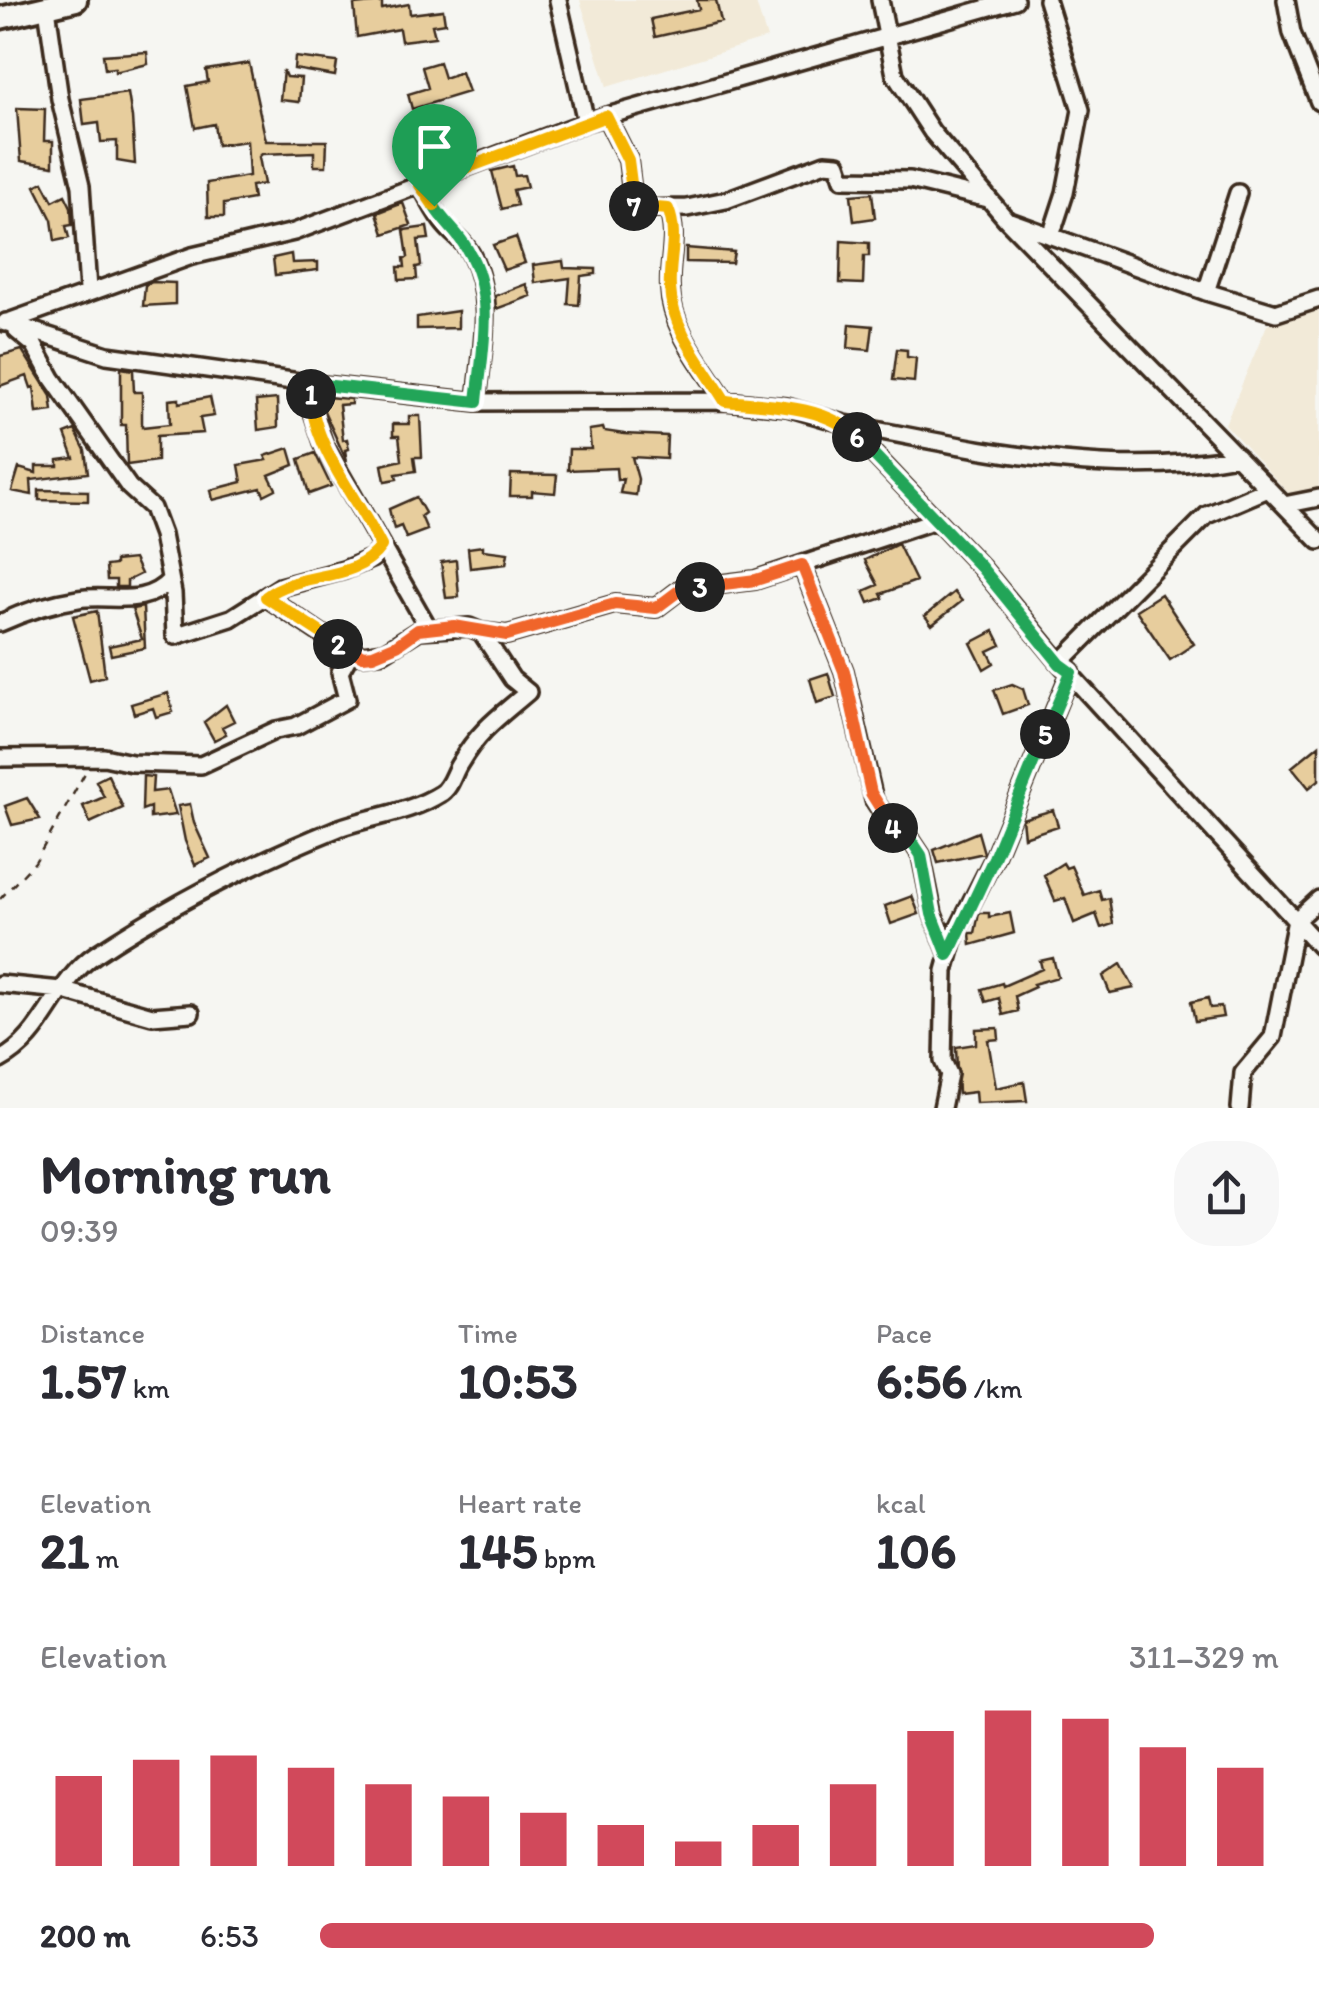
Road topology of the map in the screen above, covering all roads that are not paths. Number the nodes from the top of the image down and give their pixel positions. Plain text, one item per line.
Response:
1 (76, 0) edge
2 (558, 0) edge
3 (880, 0) edge
4 (1014, 0) edge
5 (1048, 0) edge
6 (1286, 0) edge
7 (46, 8) junction
8 (0, 18) edge
9 (887, 39) junction
10 (1319, 102) edge
11 (606, 116) junction
12 (586, 122) junction
13 (420, 185) junction
14 (1238, 193) dead end
15 (988, 199) junction
16 (668, 209) junction
17 (1006, 219) junction
18 (1051, 236) junction
19 (88, 290) junction
20 (1206, 292) junction
21 (1319, 299) edge
22 (3, 323) edge
23 (314, 384) junction
24 (725, 401) junction
25 (477, 402) junction
26 (845, 424) junction
27 (1237, 456) junction
28 (1268, 489) junction
29 (1319, 498) edge
30 (1284, 505) junction
31 (933, 521) junction
32 (1319, 541) edge
33 (381, 546) junction
34 (802, 565) junction
35 (170, 580) junction
36 (266, 597) junction
37 (0, 623) edge
38 (429, 629) junction
39 (481, 632) junction
40 (352, 651) junction
41 (1066, 668) junction
42 (0, 758) edge
43 (1319, 899) edge
44 (1296, 920) junction
45 (1319, 946) edge
46 (948, 955) junction
47 (0, 984) edge
48 (61, 990) junction
49 (191, 1013) dead end
50 (0, 1060) edge
51 (942, 1108) edge
52 (1240, 1108) edge

1 - 7 main road
2 - 12 street
3 - 9 street
4 - 9 street
5 - 18 street
6 - 10 street
7 - 8 main road
7 - 19 street
9 - 11 street
9 - 15 street
11 - 12 street
11 - 16 street
12 - 13 street
13 - 19 street
13 - 25 street
14 - 20 street
15 - 16 street
15 - 17 street
16 - 24 street
17 - 18 street
17 - 27 street
18 - 20 street
19 - 22 street
20 - 21 street
22 - 23 street
22 - 35 street
23 - 25 street
23 - 33 street
24 - 25 street
24 - 26 street
26 - 27 street
26 - 31 street
27 - 28 street
28 - 30 street
28 - 41 street
29 - 30 street
30 - 32 street
31 - 34 street
31 - 41 street
33 - 36 street
33 - 38 street
34 - 39 street
34 - 46 street
35 - 36 street
35 - 37 street
36 - 40 street
38 - 39 street
38 - 40 street
39 - 48 street
40 - 42 street
41 - 44 street
41 - 46 street
43 - 44 street
44 - 45 street
44 - 52 street
46 - 51 street
47 - 48 street
48 - 49 street
48 - 50 street

